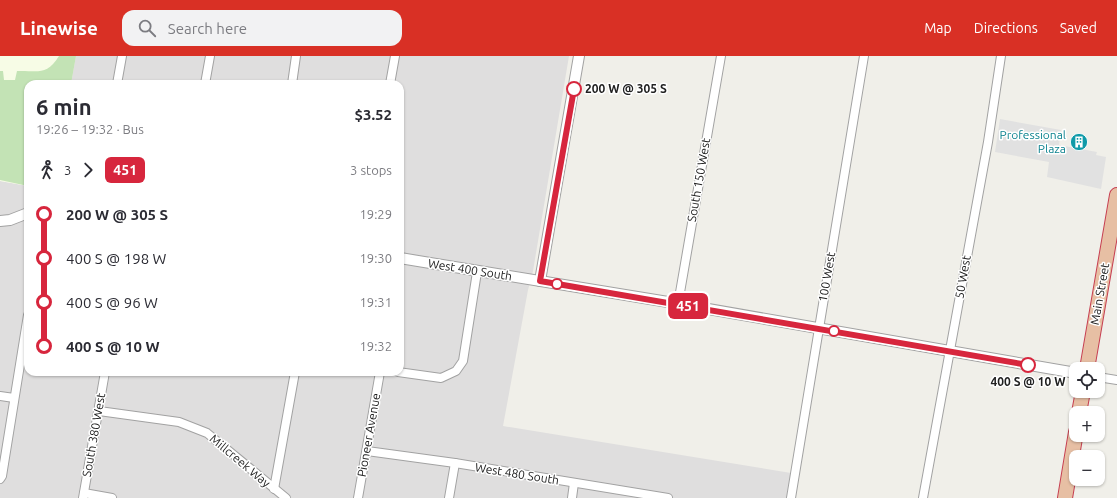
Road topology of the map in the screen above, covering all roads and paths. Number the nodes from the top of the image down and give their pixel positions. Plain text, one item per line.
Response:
1 (122, 56) edge
2 (210, 56) edge
3 (296, 56) edge
4 (395, 56) edge
5 (579, 56) edge
6 (721, 56) edge
7 (864, 56) edge
8 (1001, 56) edge
9 (118, 80) edge
10 (206, 80) edge
11 (293, 80) edge
12 (391, 80) edge
13 (1117, 195) edge
14 (24, 215) edge
15 (0, 221) edge
16 (404, 259) edge
17 (477, 272) junction
18 (540, 281) junction
19 (678, 304) junction
20 (818, 328) junction
21 (24, 339) edge
22 (949, 352) junction
23 (1088, 362) edge
24 (1069, 372) edge
25 (404, 373) edge
26 (104, 376) edge
27 (294, 376) edge
28 (379, 376) edge
29 (1105, 378) edge
30 (1117, 380) edge
31 (0, 396) edge
32 (14, 398) junction
33 (99, 411) junction
34 (1074, 442) edge
35 (367, 451) junction
36 (455, 463) junction
37 (0, 478) edge
38 (574, 483) junction
39 (274, 489) junction
40 (83, 496) edge
41 (112, 498) edge
42 (286, 498) edge
43 (358, 498) edge
44 (449, 498) edge
45 (572, 498) edge
46 (668, 498) edge
47 (791, 498) edge
48 (923, 498) edge
49 (1065, 498) edge

1 - 9 street
2 - 10 street
3 - 11 street
4 - 12 street
5 - 18 street
6 - 19 street, South 150 West
7 - 20 street, 100 West
8 - 22 street, 50 West
13 - 23 highway, Main Street
14 - 15 street
16 - 17 street, West 400 South
17 - 18 street, West 400 South
17 - 25 street
18 - 19 street, West 400 South
19 - 20 street, West 400 South
20 - 22 street, West 400 South
20 - 47 street, 100 West
21 - 32 street
22 - 24 street, West 400 South
22 - 48 street, 50 West
26 - 33 street, South 380 West
27 - 39 street
28 - 35 street, Pioneer Avenue
29 - 30 street
31 - 32 street
32 - 37 street
33 - 39 street, Millcreek Way
33 - 40 street, South 380 West
34 - 49 highway
35 - 36 street, West 480 South
35 - 43 street, Pioneer Avenue
36 - 38 street, West 480 South
36 - 44 street
38 - 45 street
38 - 46 street, West 480 South
39 - 42 street, Millcreek Way
40 - 41 street

